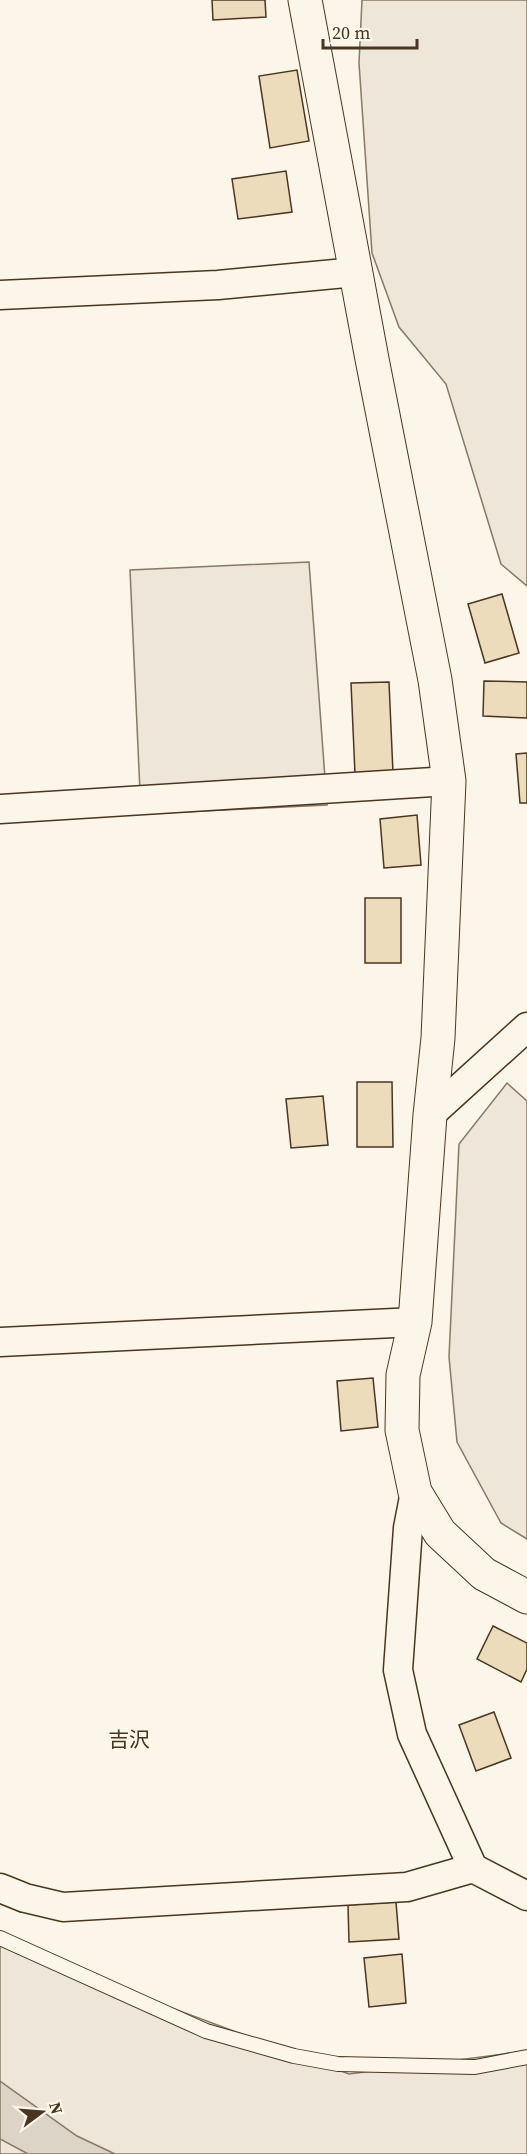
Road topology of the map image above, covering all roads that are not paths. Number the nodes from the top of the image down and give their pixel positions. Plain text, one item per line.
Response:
1 (305, 0) edge
2 (356, 272) junction
3 (0, 295) edge
4 (449, 781) junction
5 (0, 809) edge
6 (527, 1027) edge
7 (430, 1115) junction
8 (415, 1322) junction
9 (0, 1342) edge
10 (415, 1492) junction
11 (527, 1597) edge
12 (473, 1868) junction
13 (0, 1888) edge
14 (527, 1896) edge
15 (0, 1938) edge
16 (527, 2057) edge

1 - 2 street
2 - 3 street
2 - 4 street
4 - 5 street
4 - 7 street
6 - 7 street
7 - 8 street
8 - 9 street
8 - 10 street
10 - 11 street
10 - 12 street
12 - 13 street
12 - 14 street
15 - 16 lane

